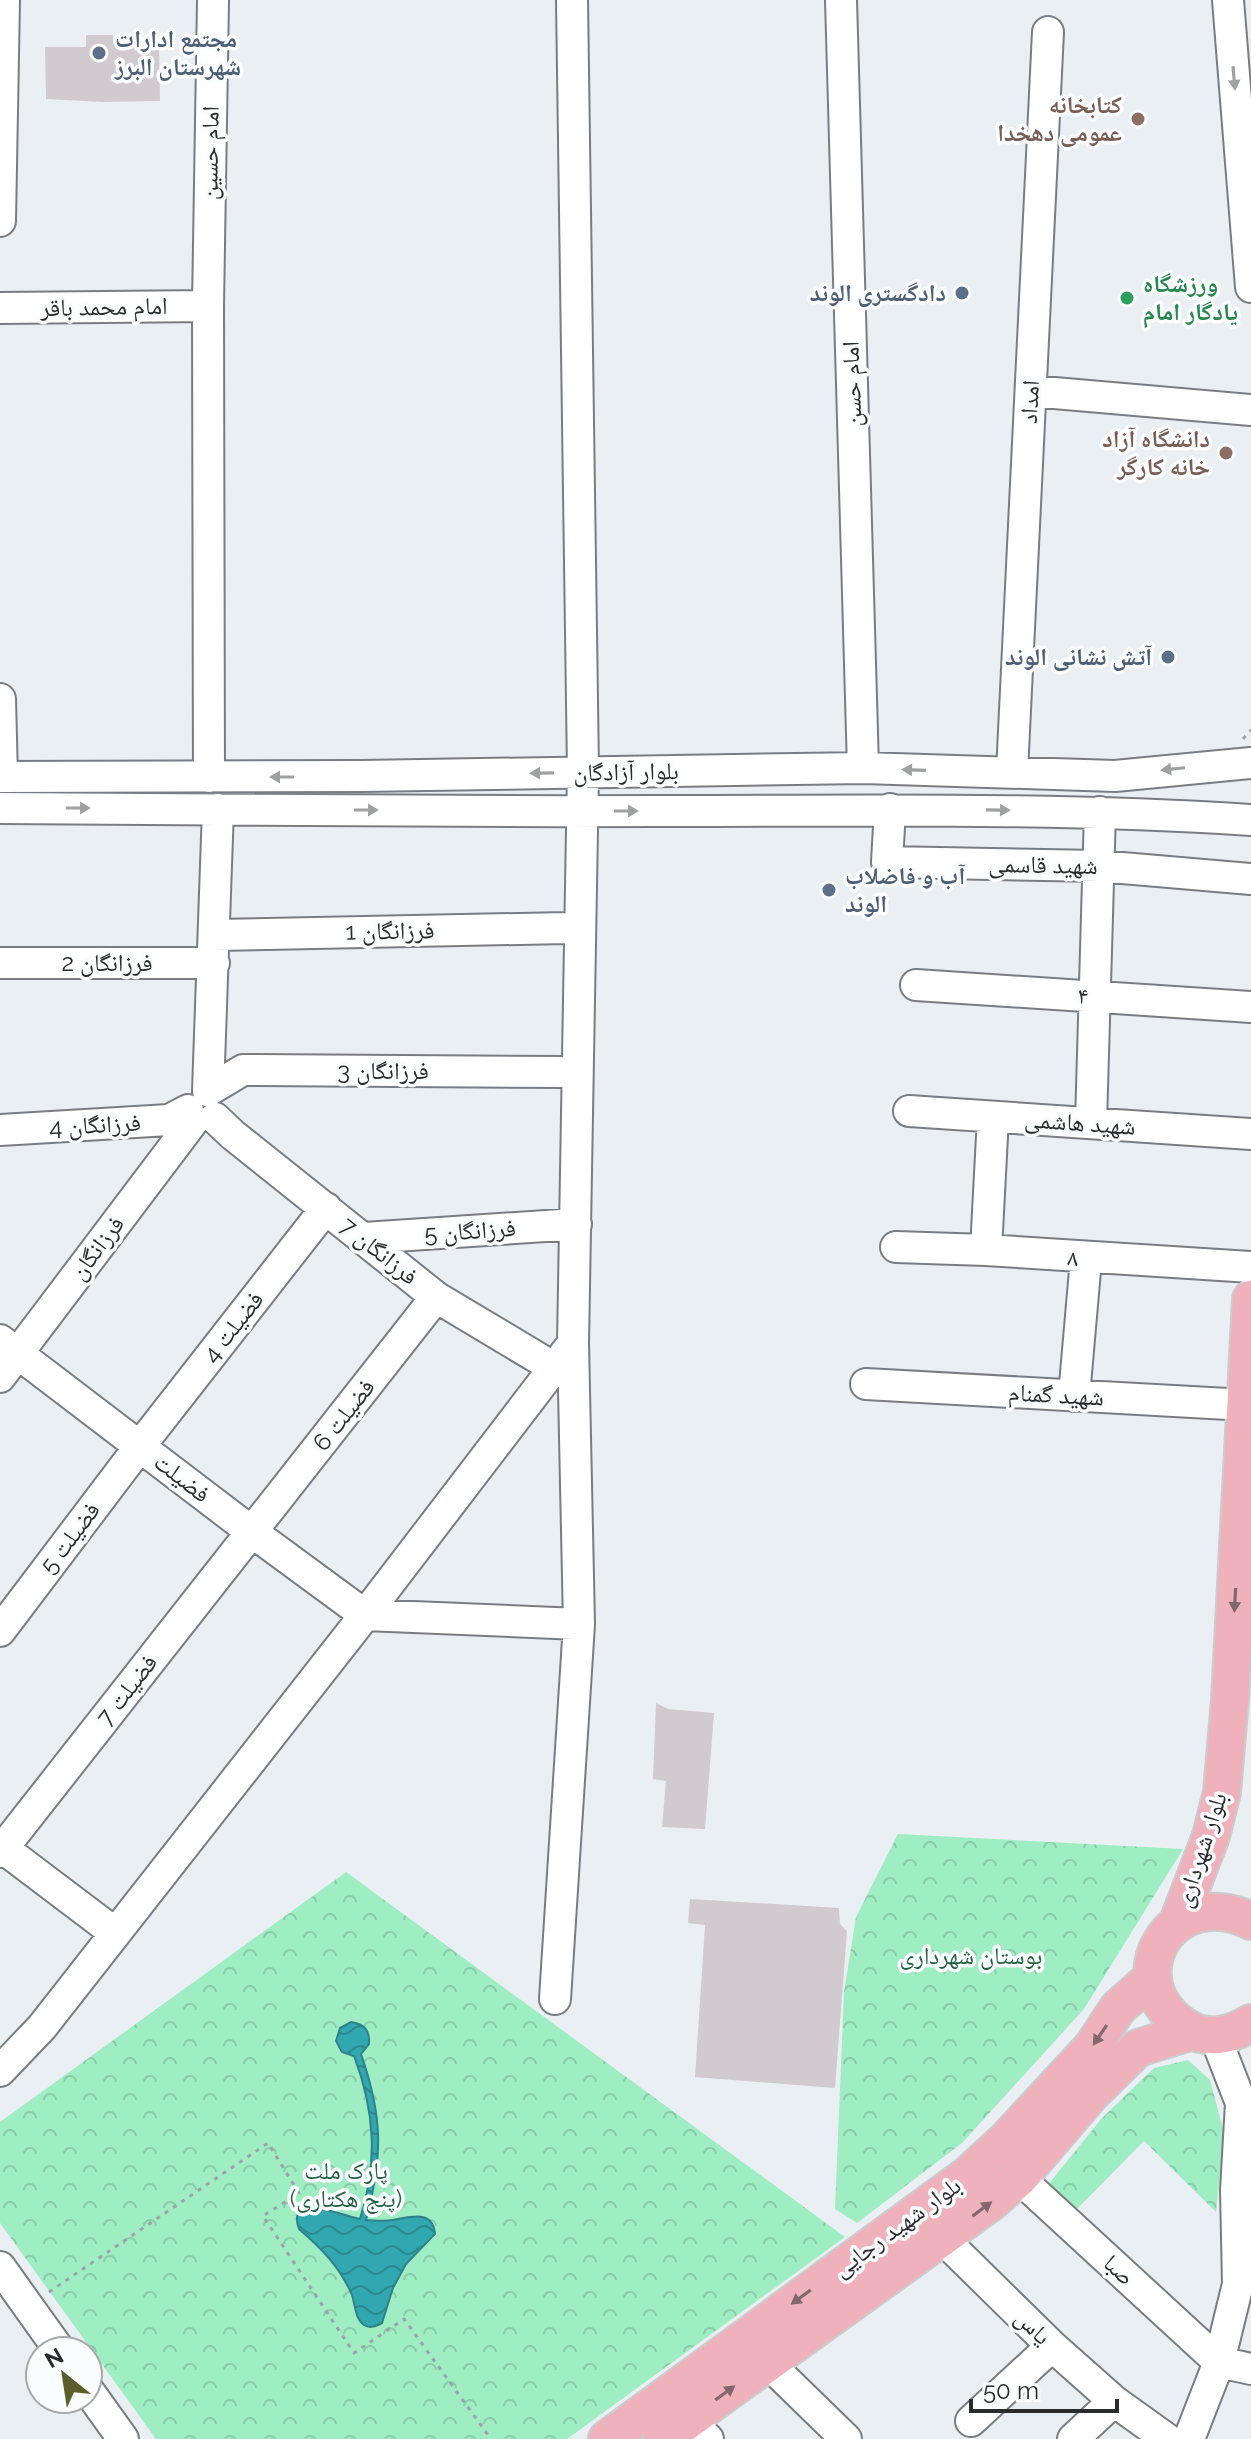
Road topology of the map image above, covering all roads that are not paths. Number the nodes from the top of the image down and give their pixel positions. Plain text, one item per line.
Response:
1 (213, 0) edge
2 (572, 0) edge
3 (841, 0) edge
4 (1228, 0) edge
5 (3, 19) edge
6 (1048, 32) dead end
7 (1, 158) edge
8 (0, 221) edge
9 (1251, 287) edge
10 (208, 306) junction
11 (0, 308) edge
12 (1031, 391) junction
13 (1251, 410) edge
14 (0, 699) edge
15 (1251, 763) edge
16 (863, 768) junction
17 (583, 772) junction
18 (1012, 772) junction
19 (1, 777) edge
20 (209, 777) junction
21 (0, 808) edge
22 (218, 809) junction
23 (890, 809) junction
24 (583, 811) junction
25 (1100, 812) junction
26 (1251, 820) edge
27 (1099, 866) junction
28 (1251, 879) edge
29 (566, 928) dead end
30 (214, 949) junction
31 (0, 963) edge
32 (916, 985) dead end
33 (1094, 997) junction
34 (1251, 1007) edge
35 (564, 1072) dead end
36 (202, 1110) junction
37 (909, 1111) dead end
38 (993, 1117) junction
39 (1091, 1123) junction
40 (1251, 1134) edge
41 (4, 1135) edge
42 (326, 1208) junction
43 (576, 1224) junction
44 (364, 1238) junction
45 (896, 1247) dead end
46 (986, 1250) junction
47 (1086, 1259) junction
48 (1251, 1267) edge
49 (436, 1297) junction
50 (1251, 1299) edge
51 (573, 1343) junction
52 (6, 1357) edge
53 (553, 1367) junction
54 (866, 1384) dead end
55 (1074, 1396) junction
56 (1246, 1405) junction
57 (140, 1446) junction
58 (252, 1532) junction
59 (365, 1615) junction
60 (579, 1624) junction
61 (0, 1631) edge
62 (1, 1849) edge
63 (1251, 1921) edge
64 (1178, 1922) junction
65 (115, 1933) junction
66 (1152, 1978) junction
67 (555, 1999) dead end
68 (1251, 2023) edge
69 (1204, 2034) junction
70 (0, 2071) edge
71 (1019, 2178) junction
72 (1251, 2220) edge
73 (942, 2238) junction
74 (0, 2267) edge
75 (1238, 2284) junction
76 (49, 2335) edge
77 (1052, 2346) junction
78 (1219, 2362) junction
79 (768, 2363) junction
80 (1251, 2369) edge
81 (1114, 2401) junction
82 (99, 2415) edge
83 (971, 2421) dead end
84 (686, 2433) edge
85 (108, 2434) edge
86 (607, 2439) edge
87 (846, 2439) edge
88 (1073, 2439) edge
89 (1167, 2439) edge
90 (1189, 2439) edge

1 - 10 street, امام حسین
2 - 17 street
3 - 16 street, امام حسن
4 -> 9 street
5 - 7 street
6 - 12 street, امداد
7 - 8 street
10 - 11 street, امام محمد باقر
10 - 20 street, امام حسین
12 - 13 street
12 - 18 street, امداد
14 - 19 street
15 -> 18 street, بلوار آزادگان
16 - 17 street, بلوار آزادگان
18 -> 16 street, بلوار آزادگان
17 -> 20 street, بلوار آزادگان
17 - 24 street
19 - 20 street, بلوار آزادگان
21 -> 22 street, بلوار آزادگان
22 -> 24 street, بلوار آزادگان
22 - 30 street
24 -> 23 street, بلوار آزادگان
23 -> 25 street, بلوار آزادگان
23 - 27 street, شهید قاسمی
24 - 43 street
25 - 26 street, بلوار آزادگان
25 - 27 street
27 - 28 street, شهید قاسمی
27 - 33 street
29 - 30 street, فرزانگان 1
30 - 31 street, فرزانگان 2
30 - 36 street
32 - 33 street, ۴
33 - 34 street, ۴
33 - 39 street
35 - 36 street, فرزانگان 3
36 - 41 street, فرزانگان 4
36 - 42 street, فرزانگان 7
36 - 52 street, فرزانگان
37 - 38 street, شهید هاشمی
38 - 39 street, شهید هاشمی
38 - 46 street
39 - 40 street, شهید هاشمی
42 - 44 street, فرزانگان 7
42 - 57 street, فضیلت 4
43 - 44 street, فرزانگان 5
43 - 51 street
44 - 49 street, فرزانگان 7
45 - 46 street, ۸
46 - 47 street, ۸
47 - 48 street, ۸
47 - 55 street
49 - 53 street, فرزانگان 7
49 - 58 street, فضیلت 6
50 - 56 main road, بلوار شهرداری
51 - 53 street
51 - 60 street
52 - 57 street, فضیلت
53 - 59 street
54 - 55 street, شهید گمنام
55 - 56 street, شهید گمنام
56 -> 64 main road, بلوار شهرداری
57 - 58 street, فضیلت
57 - 61 street, فضیلت 5
58 - 59 street, فضیلت
58 - 62 street, فضیلت 7
59 - 60 street
59 - 65 street
60 - 67 street
62 - 65 street
63 - 64 main road
64 - 66 main road, بلوار شهرداری
65 - 70 street
66 - 69 main road
66 -> 86 main road, بلوار شهید رجایی
68 - 69 main road, بلوار شهید رجایی
69 - 71 main road, بلوار شهید رجایی
69 - 75 street
73 -> 71 main road, بلوار شهید رجایی
71 - 78 street, صبا
72 - 75 street
73 - 77 street, یاس
73 - 79 main road, بلوار شهید رجایی
74 - 76 street
75 - 78 street
77 - 81 street, یاس
77 - 83 street
78 - 80 street
78 - 90 street
84 -> 79 main road, بلوار شهید رجایی
79 - 87 street
81 - 88 street
81 - 89 street, یاس
82 - 85 street

